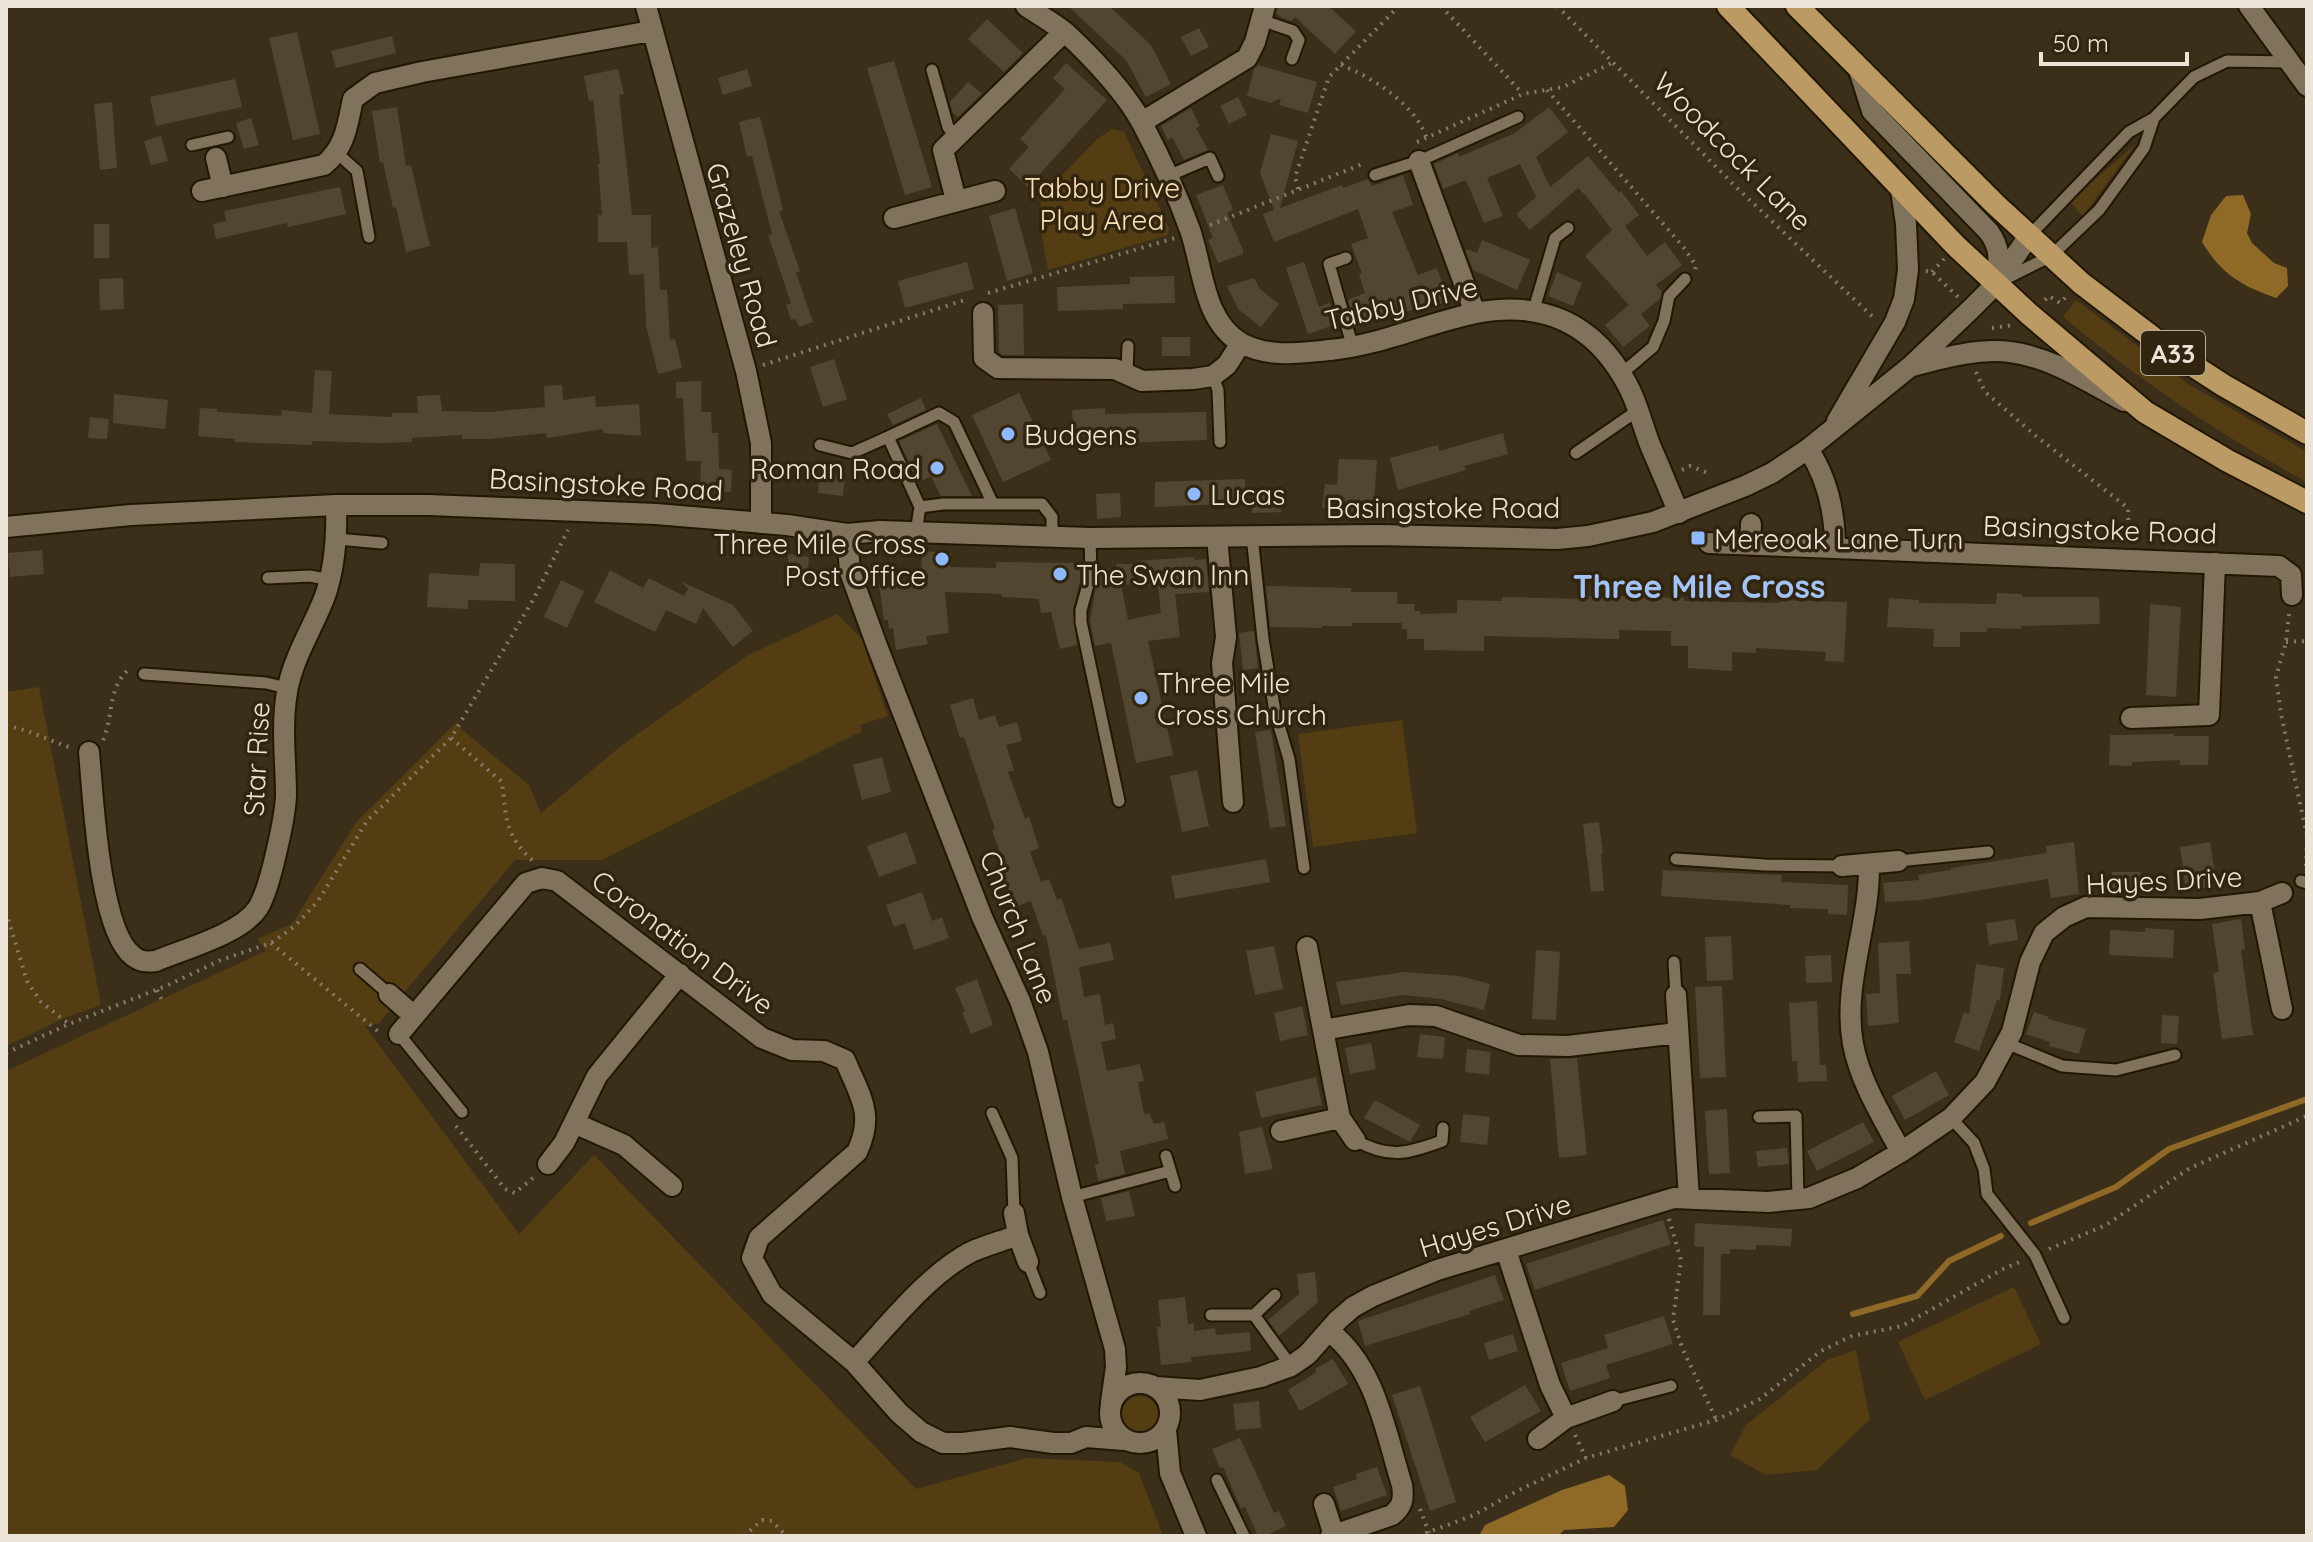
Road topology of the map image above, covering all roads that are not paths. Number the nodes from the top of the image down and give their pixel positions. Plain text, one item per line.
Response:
1 (646, 6) edge
2 (1026, 6) edge
3 (1728, 6) edge
4 (1797, 6) edge
5 (2249, 6) edge
6 (1263, 13) edge
7 (651, 31) junction
8 (1064, 32) junction
9 (1292, 59) dead end
10 (2291, 62) junction
11 (932, 70) dead end
12 (1859, 70) junction
13 (2307, 86) edge
14 (1518, 117) dead end
15 (2154, 118) junction
16 (1142, 122) junction
17 (228, 137) dead end
18 (956, 138) junction
19 (192, 145) dead end
20 (214, 149) junction
21 (338, 154) junction
22 (1419, 161) junction
23 (1375, 175) dead end
24 (1168, 176) junction
25 (1218, 176) dead end
26 (223, 187) junction
27 (1901, 190) junction
28 (202, 191) dead end
29 (995, 191) dead end
30 (956, 200) junction
31 (894, 218) dead end
32 (1568, 228) dead end
33 (2029, 236) junction
34 (369, 237) dead end
35 (2051, 256) junction
36 (1346, 258) dead end
37 (1690, 278) road end
38 (1996, 284) junction
39 (1534, 309) junction
40 (983, 313) dead end
41 (1475, 313) junction
42 (1241, 343) junction
43 (1128, 346) dead end
44 (1353, 348) junction
45 (1911, 366) junction
46 (1127, 373) junction
47 (1621, 374) junction
48 (1213, 376) junction
49 (1637, 411) junction
50 (2145, 412) junction
51 (1833, 428) junction
52 (2307, 433) edge
53 (888, 437) junction
54 (1220, 442) dead end
55 (820, 445) dead end
56 (1808, 449) junction
57 (1576, 453) dead end
58 (2307, 502) edge
59 (993, 504) junction
60 (336, 505) junction
61 (920, 507) junction
62 (1679, 513) junction
63 (761, 523) junction
64 (1751, 524) dead end
65 (6, 527) edge
66 (916, 532) junction
67 (847, 534) junction
68 (1252, 536) junction
69 (1052, 537) junction
70 (1217, 537) junction
71 (1090, 538) junction
72 (337, 539) junction
73 (382, 543) dead end
74 (1709, 543) dead end
75 (1750, 545) junction
76 (1835, 548) junction
77 (2215, 563) junction
78 (268, 578) dead end
79 (330, 580) junction
80 (2292, 595) road end
81 (140, 669) road end
82 (287, 688) junction
83 (2131, 718) dead end
84 (89, 752) road end
85 (1119, 801) dead end
86 (1233, 802) dead end
87 (1988, 852) dead end
88 (1676, 859) dead end
89 (1898, 861) joint
90 (1869, 865) junction
91 (1842, 866) joint
92 (1304, 868) dead end
93 (2282, 893) dead end
94 (2260, 902) junction
95 (1307, 947) dead end
96 (1674, 962) dead end
97 (360, 969) dead end
98 (680, 974) junction
99 (389, 994) joint
100 (1676, 995) joint
101 (2282, 1009) dead end
102 (414, 1016) junction
103 (1323, 1030) junction
104 (1677, 1033) junction
105 (399, 1034) joint
106 (2006, 1043) junction
107 (2175, 1055) dead end
108 (462, 1112) dead end
109 (992, 1113) dead end
110 (1759, 1117) dead end
111 (1340, 1118) junction
112 (1951, 1118) junction
113 (574, 1123) junction
114 (1443, 1128) dead end
115 (1281, 1131) dead end
116 (1355, 1140) joint
117 (1901, 1152) junction
118 (1166, 1156) dead end
119 (548, 1164) dead end
120 (1170, 1171) junction
121 (672, 1186) dead end
122 (1175, 1186) dead end
123 (1072, 1197) junction
124 (1689, 1198) junction
125 (1798, 1199) junction
126 (1014, 1213) joint
127 (1018, 1235) junction
128 (1506, 1250) junction
129 (1028, 1262) joint
130 (1040, 1293) dead end
131 (1275, 1295) dead end
132 (1211, 1315) dead end
133 (1254, 1315) junction
134 (2064, 1318) dead end
135 (1329, 1331) junction
136 (1115, 1349) junction
137 (854, 1362) junction
138 (1291, 1366) junction
139 (1147, 1385) junction
140 (1671, 1386) dead end
141 (1200, 1390) junction
142 (1613, 1401) joint
143 (1110, 1409) junction
144 (1566, 1418) junction
145 (1168, 1423) junction
146 (1086, 1437) junction
147 (1538, 1439) dead end
148 (1131, 1442) junction
149 (1170, 1473) junction
150 (1217, 1480) dead end
151 (1324, 1504) dead end
152 (1332, 1535) edge
153 (1196, 1536) edge
154 (1244, 1536) edge

1 - 7 street, Grazeley Road
2 - 8 street
3 - 27 highway, A33
4 - 12 highway, A33
5 - 10 street
6 - 9 lane
6 - 16 street
7 - 21 street
7 - 63 street, Grazeley Road
8 - 16 street
8 - 18 street
10 - 13 street
10 - 15 lane
11 - 18 lane
12 - 33 highway, A33
12 - 38 street
14 - 22 lane
15 - 33 lane
15 - 35 lane, Basingstoke Road
16 - 24 street
17 - 20 lane
18 - 30 street
19 - 20 lane
20 - 26 street
21 - 26 street
21 - 34 lane
22 - 23 lane
22 - 41 street
24 - 25 lane
24 - 42 street
26 - 28 street
27 - 38 highway, A33
27 - 51 street
29 - 30 street
30 - 31 street
32 - 39 lane
33 - 35 highway, A33
33 - 38 street, Basingstoke Road
35 - 38 lane, Basingstoke Road
35 - 52 highway, A33
36 - 44 lane
37 - 47 lane
38 - 45 street, Basingstoke Road
38 - 50 highway, A33
39 - 41 street, Tabby Drive
39 - 47 street, Tabby Drive
40 - 46 street
41 - 44 street, Tabby Drive
42 - 44 street, Tabby Drive
42 - 48 street
43 - 46 lane
45 - 50 street
45 - 51 street, Basingstoke Road
46 - 48 street
47 - 49 street, Tabby Drive
48 - 54 lane
49 - 57 lane
49 - 62 street, Tabby Drive
50 - 58 highway, A33
51 - 56 street, Basingstoke Road
53 - 55 lane
53 - 59 lane
53 - 61 lane
56 - 62 street, Basingstoke Road
56 - 76 street
59 - 61 lane
59 - 69 lane
60 - 63 street, Basingstoke Road
60 - 65 street, Basingstoke Road
60 - 72 street, Star Rise
61 - 66 lane
62 - 68 street, Basingstoke Road
63 - 67 street, Basingstoke Road
64 - 75 street
66 - 67 street, Basingstoke Road
66 - 69 street, Basingstoke Road
67 - 123 street, Church Lane
68 - 70 street, Basingstoke Road
68 - 92 lane
69 - 71 street, Basingstoke Road
70 - 71 street, Basingstoke Road
70 - 86 street
71 - 85 lane
72 - 73 lane
72 - 79 street, Star Rise
74 - 75 street, Basingstoke Road
75 - 76 street, Basingstoke Road
76 - 77 street, Basingstoke Road
77 - 80 street, Basingstoke Road
77 - 83 street
78 - 79 lane
79 - 82 street, Star Rise
81 - 82 lane
82 - 84 street, Star Rise
87 - 89 lane
88 - 91 lane
89 - 90 street
90 - 91 street
90 - 117 street
93 - 94 street, Hayes Drive
94 - 101 street, Hayes Drive
94 - 106 street, Hayes Drive
95 - 103 street
96 - 100 lane
97 - 99 lane
98 - 102 street, Coronation Drive
98 - 113 street
98 - 137 street, Coronation Drive
99 - 102 street
100 - 104 street
102 - 105 street
103 - 104 street
103 - 111 street
104 - 124 street
105 - 108 lane
106 - 107 lane
106 - 112 street, Hayes Drive
109 - 126 lane
110 - 125 lane
111 - 115 street
111 - 116 street
112 - 117 street, Hayes Drive
112 - 134 lane
113 - 119 street
113 - 121 street
114 - 116 lane
117 - 125 street, Hayes Drive
118 - 120 lane
120 - 122 lane
120 - 123 lane
123 - 136 street, Church Lane
124 - 125 street, Hayes Drive
124 - 128 street, Hayes Drive
126 - 127 street
127 - 129 street
127 - 137 street
128 - 135 street, Hayes Drive
128 - 144 street
129 - 130 lane
131 - 133 lane
132 - 133 lane
133 - 138 lane
135 - 138 street, Hayes Drive
135 - 152 street
136 - 139 street, Church Lane
136 - 143 street, Church Lane
137 - 146 street, Coronation Drive
138 - 141 street, Hayes Drive
139 - 141 street, Hayes Drive
139 - 143 street
139 - 145 street
140 - 142 lane
141 - 145 street, Hayes Drive
142 - 144 street
143 - 146 street
143 - 148 street
144 - 147 street
145 - 148 street
145 - 149 street
146 - 148 street, Coronation Drive
148 - 149 street
149 - 153 street
150 - 154 lane
151 - 152 street

